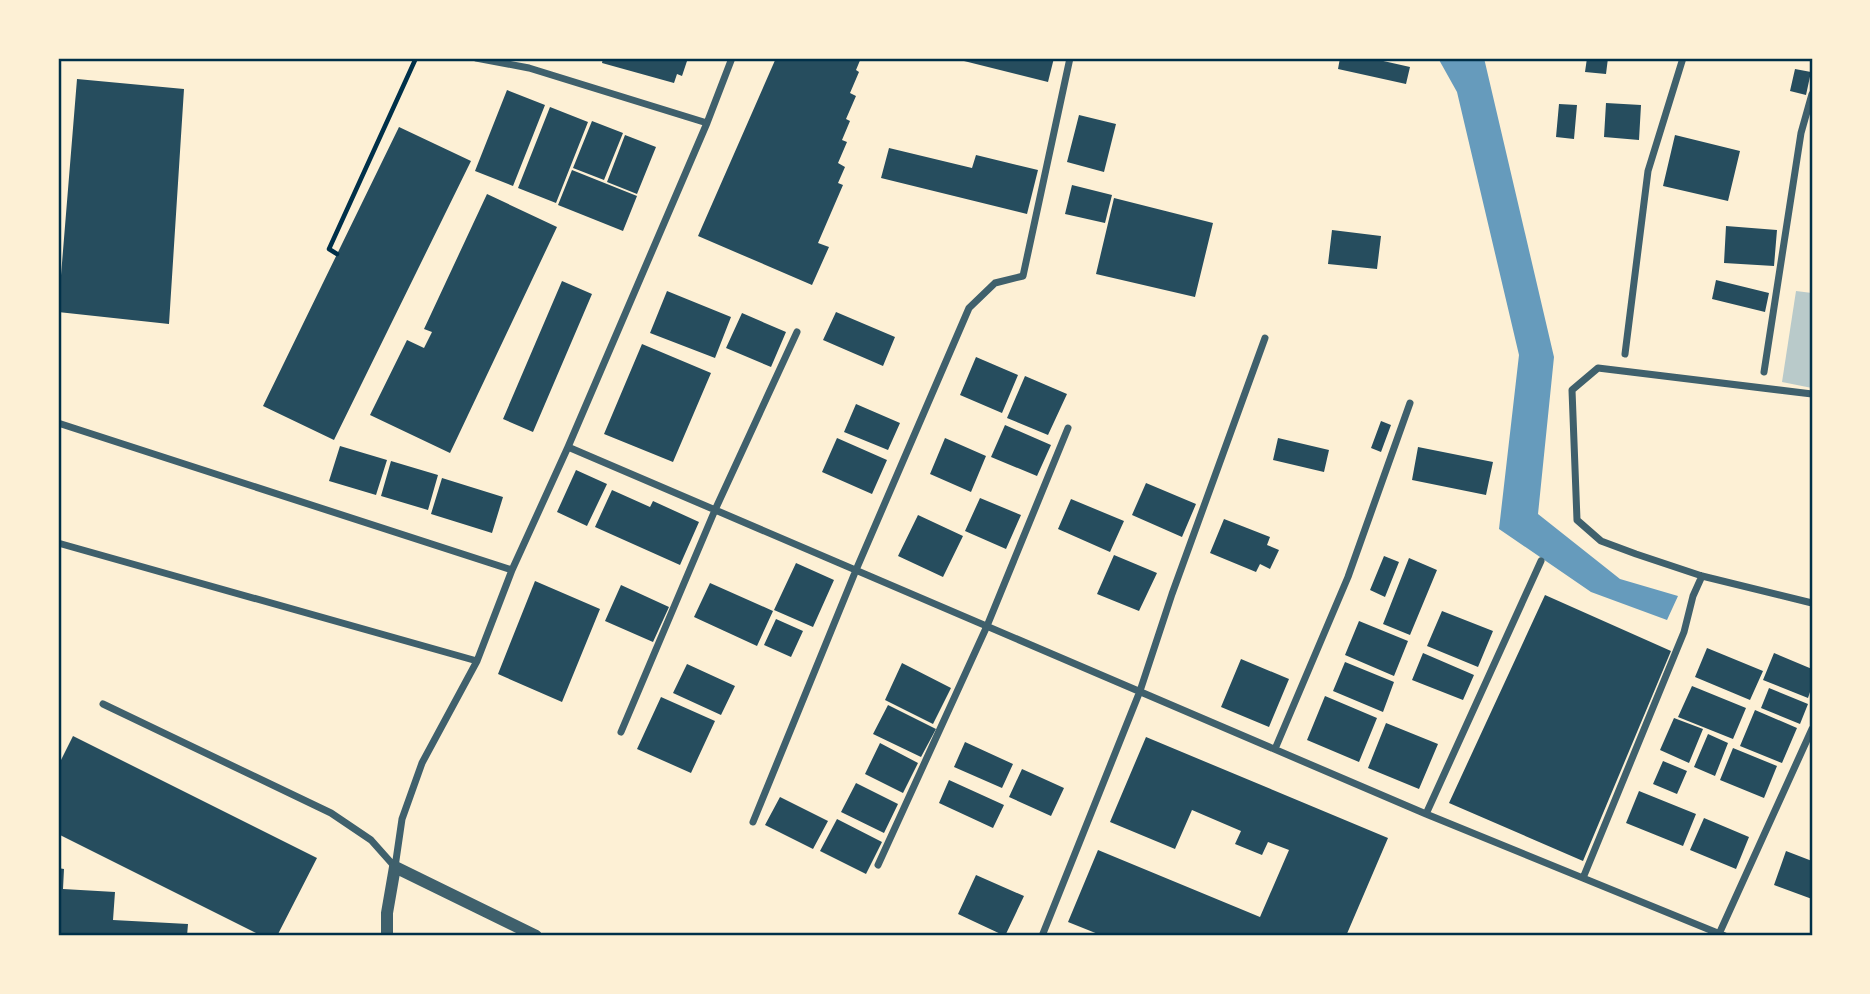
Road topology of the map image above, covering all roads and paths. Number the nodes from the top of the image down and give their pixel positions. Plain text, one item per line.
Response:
1 (416, 58) edge
2 (476, 58) edge
3 (732, 58) edge
4 (1070, 58) edge
5 (1683, 58) edge
6 (1812, 94) edge
7 (707, 123) junction
8 (337, 254) dead end
9 (797, 332) dead end
10 (1265, 338) dead end
11 (1625, 354) dead end
12 (1764, 372) dead end
13 (1812, 394) edge
14 (1410, 403) dead end
15 (58, 423) edge
16 (1068, 428) dead end
17 (568, 447) junction
18 (715, 510) junction
19 (58, 543) edge
20 (1541, 561) dead end
21 (512, 569) junction
22 (856, 570) junction
23 (1702, 576) junction
24 (1812, 603) edge
25 (987, 626) junction
26 (477, 661) junction
27 (1140, 691) junction
28 (103, 704) dead end
29 (1812, 729) edge
30 (621, 732) dead end
31 (1275, 750) junction
32 (1426, 814) junction
33 (753, 821) dead end
34 (878, 865) dead end
35 (395, 867) junction
36 (1583, 878) junction
37 (1722, 935) edge
38 (387, 936) edge
39 (536, 936) edge
40 (1042, 936) edge

1 - 8 path
2 - 7 street
3 - 7 street
4 - 22 street
5 - 11 street
6 - 12 street
7 - 17 street
9 - 18 street
10 - 27 street
13 - 23 street
14 - 31 street
15 - 21 street
16 - 25 street
17 - 18 street
17 - 21 street
18 - 22 street
18 - 30 street
19 - 26 street
20 - 32 street
21 - 26 street
22 - 25 street
22 - 33 street
23 - 24 street
23 - 36 street
25 - 27 street
25 - 34 street
26 - 35 street
27 - 31 street
27 - 40 street
28 - 35 street
29 - 37 street
31 - 32 street
32 - 36 street
35 - 38 street
35 - 39 street
36 - 37 street

